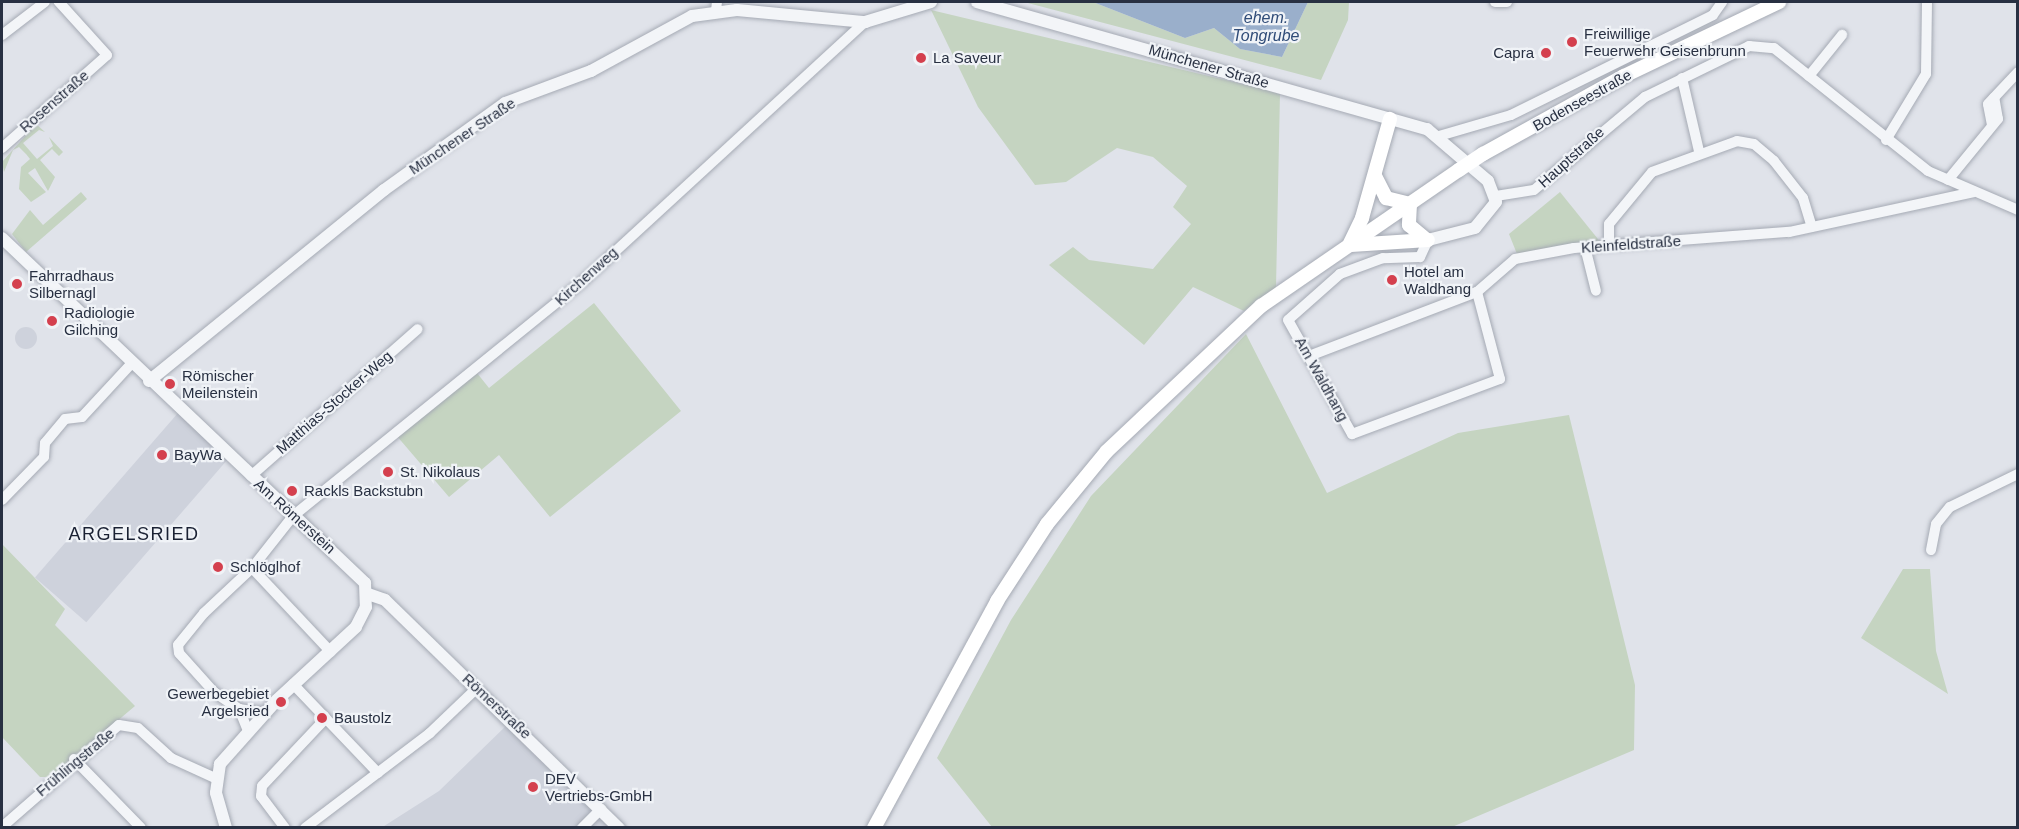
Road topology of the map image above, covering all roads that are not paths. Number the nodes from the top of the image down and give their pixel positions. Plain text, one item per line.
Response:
1 (45, 2) edge
2 (58, 2) edge
3 (932, 2) edge
4 (977, 2) edge
5 (1507, 2) edge
6 (1722, 2) edge
7 (1779, 2) edge
8 (1927, 2) edge
9 (1495, 3) edge
10 (717, 6) edge
11 (865, 22) junction
12 (2, 35) edge
13 (1842, 35) dead end
14 (2018, 72) edge
15 (1809, 76) junction
16 (1682, 78) junction
17 (1390, 119) junction
18 (1439, 136) junction
19 (1886, 140) junction
20 (2, 148) edge
21 (1699, 151) junction
22 (1375, 176) junction
23 (1948, 180) junction
24 (1974, 192) junction
25 (1496, 196) junction
26 (1410, 204) junction
27 (2018, 210) edge
28 (1812, 227) junction
29 (1428, 240) junction
30 (3, 244) edge
31 (1349, 245) junction
32 (1609, 245) junction
33 (1585, 248) junction
34 (1596, 291) dead end
35 (1477, 292) junction
36 (418, 329) dead end
37 (1309, 356) junction
38 (130, 364) junction
39 (149, 381) junction
40 (2018, 474) edge
41 (250, 476) junction
42 (2, 500) edge
43 (293, 516) junction
44 (1931, 550) dead end
45 (252, 568) junction
46 (368, 594) junction
47 (331, 652) junction
48 (293, 684) junction
49 (477, 688) junction
50 (239, 709) junction
51 (263, 713) junction
52 (326, 718) junction
53 (248, 730) junction
54 (74, 759) junction
55 (378, 773) junction
56 (215, 778) junction
57 (601, 809) junction
58 (2, 827) edge
59 (141, 828) edge
60 (226, 828) edge
61 (285, 828) edge
62 (305, 828) edge
63 (582, 828) edge
64 (619, 828) edge
65 (874, 828) edge

1 - 12 street
2 - 20 street, Rosenstraße
3 - 11 street, Münchener Straße
4 - 17 street, Münchener Straße
5 - 9 street
6 - 18 street
7 - 26 main road, Bodenseestraße, bridge
8 - 19 street
10 - 11 street, Münchener Straße
10 - 39 street, Münchener Straße
11 - 43 street, Kirchenweg
13 - 15 street
14 - 23 street
15 - 16 street, Hauptstraße
15 - 19 street, Hauptstraße
16 - 21 street
16 - 25 street, Hauptstraße
17 - 18 street, Münchener Straße
17 - 22 main road
18 - 25 street
19 - 23 street, Hauptstraße
21 - 28 street
21 - 32 street
22 - 26 main road
22 - 31 main road
23 - 24 street, Hauptstraße
24 - 27 street, Hauptstraße
24 - 28 street, Kleinfeldstraße
25 - 29 street
26 - 29 main road
26 - 31 main road, Bodenseestraße
28 - 32 street, Kleinfeldstraße
29 - 31 main road
29 - 37 street, Am Waldhang
30 - 38 street, Am Römerstein
31 - 65 main road, Bodenseestraße
32 - 33 street, Kleinfeldstraße
33 - 34 street
33 - 35 street, Kleinfeldstraße
35 - 37 street, Kleinfeldstraße
35 - 37 street, Am Waldhang
36 - 41 street, Matthias-Stocker-Weg
38 - 39 street, Am Römerstein
38 - 42 street
39 - 41 street, Am Römerstein
40 - 44 street
41 - 43 street, Am Römerstein
43 - 45 street, Kirchenweg
43 - 46 street, Am Römerstein
45 - 47 street
45 - 50 street, Kirchenweg
46 - 47 street
46 - 49 street, Römerstraße
47 - 48 street
48 - 51 street
48 - 52 street
49 - 55 street
49 - 57 street, Römerstraße
50 - 51 street
50 - 53 street
51 - 53 street
52 - 55 street
52 - 61 street
53 - 56 street
54 - 56 street, Frühlingstraße
54 - 58 street, Frühlingstraße
54 - 59 street
55 - 62 street
56 - 60 street
57 - 63 street
57 - 64 street, Römerstraße

